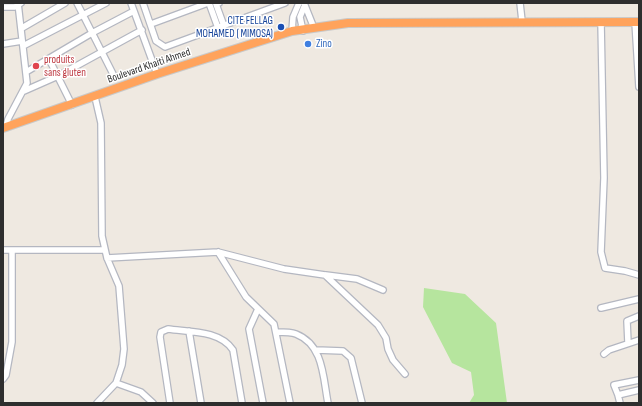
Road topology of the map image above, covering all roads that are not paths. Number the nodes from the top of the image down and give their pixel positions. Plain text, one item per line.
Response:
1 (19, 3) edge
2 (65, 3) edge
3 (77, 3) edge
4 (106, 3) edge
5 (131, 3) edge
6 (143, 3) edge
7 (212, 3) edge
8 (285, 3) edge
9 (520, 3) edge
10 (301, 4) edge
11 (3, 7) edge
12 (134, 11) junction
13 (83, 15) junction
14 (522, 21) junction
15 (601, 22) junction
16 (637, 22) edge
17 (151, 24) junction
18 (221, 27) junction
19 (22, 28) junction
20 (314, 28) junction
21 (142, 30) junction
22 (292, 31) junction
23 (303, 31) junction
24 (92, 33) junction
25 (3, 44) edge
26 (22, 44) junction
27 (102, 52) junction
28 (49, 58) junction
29 (26, 72) junction
30 (114, 74) dead end
31 (158, 74) junction
32 (58, 76) junction
33 (639, 87) edge
34 (24, 91) junction
35 (95, 97) junction
36 (72, 105) junction
37 (5, 127) edge
38 (3, 250) edge
39 (12, 250) junction
40 (105, 250) junction
41 (218, 252) junction
42 (107, 258) junction
43 (325, 275) junction
44 (639, 275) edge
45 (383, 290) dead end
46 (639, 299) edge
47 (601, 308) dead end
48 (258, 309) junction
49 (639, 316) edge
50 (188, 331) junction
51 (277, 332) junction
52 (639, 340) edge
53 (628, 342) junction
54 (316, 350) junction
55 (604, 354) dead end
56 (406, 374) dead end
57 (3, 379) edge
58 (639, 380) edge
59 (116, 383) junction
60 (639, 390) edge
61 (618, 394) junction
62 (97, 403) edge
63 (153, 403) edge
64 (170, 403) edge
65 (201, 403) edge
66 (242, 403) edge
67 (263, 403) edge
68 (290, 403) edge
69 (328, 403) edge
70 (362, 403) edge
71 (620, 403) edge

1 - 11 street
1 - 19 street
2 - 19 street
3 - 13 street
4 - 13 street
5 - 12 street
6 - 17 street
7 - 17 street
7 - 18 street
8 - 18 street
9 - 14 street
10 - 20 street
10 - 22 street
10 - 23 street
12 - 21 street
12 - 24 street
13 - 24 street
13 - 26 street
14 - 15 highway, Boulevard Khaiti Ahmed
14 - 20 highway, Boulevard Khaiti Ahmed
15 - 16 highway, Boulevard Khaiti Ahmed
15 - 44 street
16 - 33 street
17 - 18 street
19 - 26 street
20 - 23 highway, Boulevard Khaiti Ahmed
21 - 27 street
21 - 31 street
22 - 23 highway, Boulevard Khaiti Ahmed
22 - 31 highway, Boulevard Khaiti Ahmed
24 - 27 street
24 - 28 street
25 - 26 street
26 - 29 street
27 - 30 street
27 - 32 street
28 - 29 street
28 - 32 street
29 - 34 street
31 - 35 highway, Boulevard Khaiti Ahmed
32 - 34 street
32 - 36 street
34 - 37 street
35 - 36 highway, Boulevard Khaiti Ahmed
35 - 40 street
36 - 37 highway, Boulevard Khaiti Ahmed
38 - 39 street
39 - 40 street
39 - 57 street
40 - 42 street
41 - 42 street
41 - 43 street
41 - 48 street
42 - 59 street
43 - 45 street
43 - 56 street
46 - 47 street
48 - 51 street
48 - 67 street
49 - 53 street
50 - 64 street
50 - 65 street
50 - 66 street
51 - 54 street
51 - 68 street
52 - 53 street
53 - 55 street
54 - 69 street
54 - 70 street
58 - 61 street
59 - 62 street
59 - 63 street
60 - 61 street
61 - 71 street

